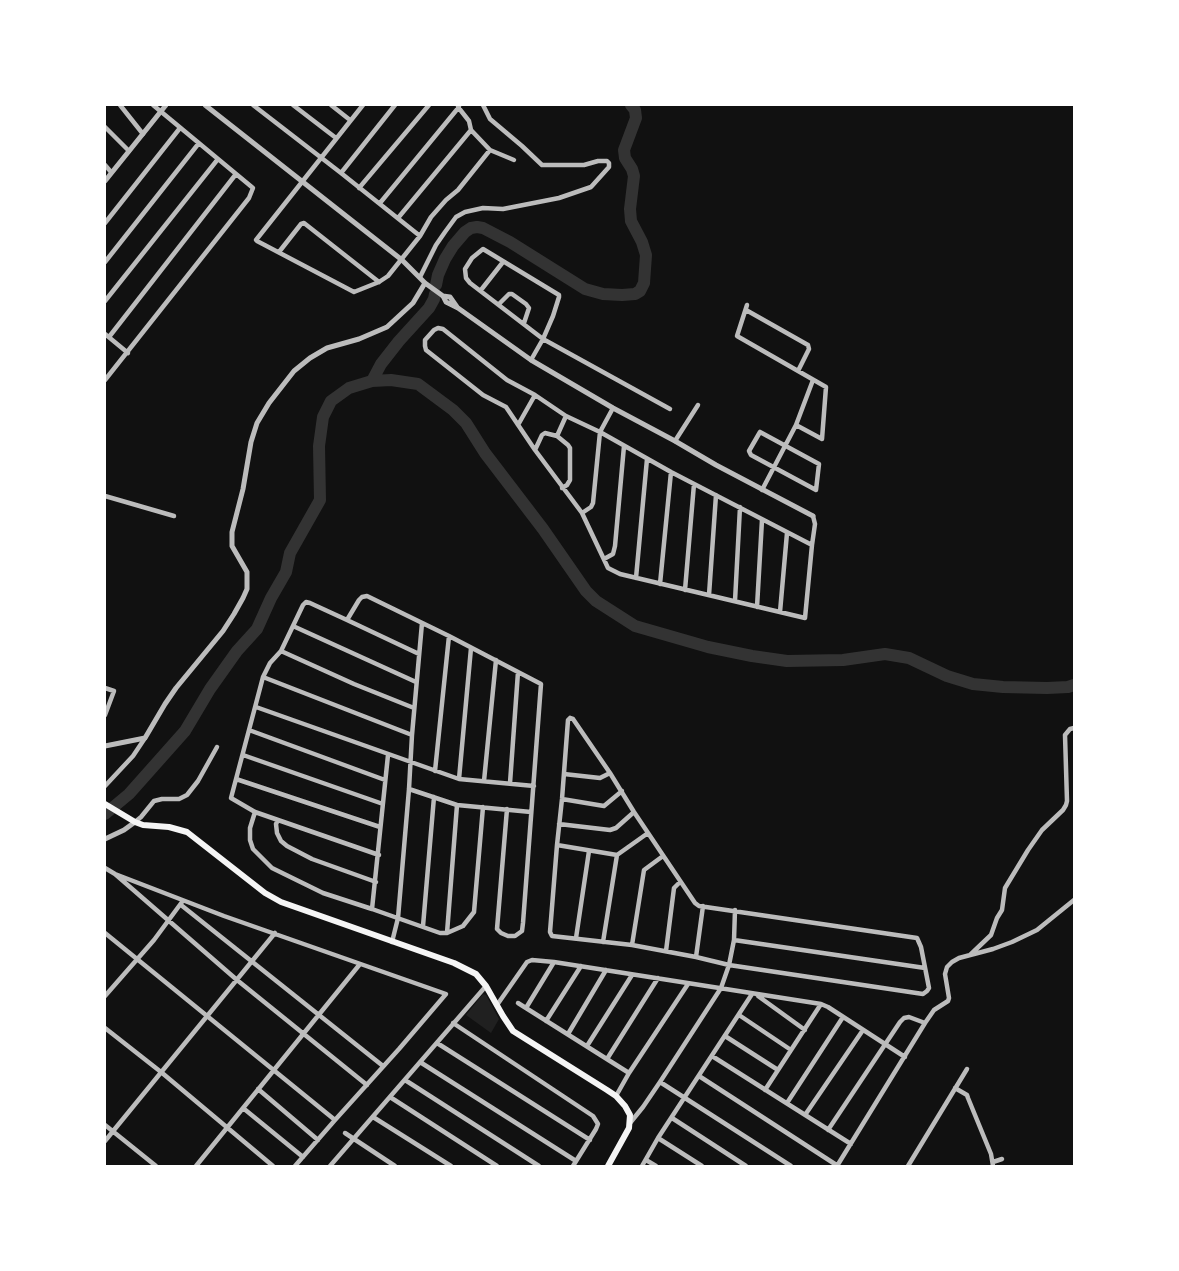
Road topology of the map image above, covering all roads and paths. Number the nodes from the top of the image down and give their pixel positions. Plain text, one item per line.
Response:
1 (120, 105) edge
2 (153, 105) edge
3 (166, 105) edge
4 (205, 105) edge
5 (253, 105) edge
6 (293, 105) edge
7 (331, 105) edge
8 (363, 105) edge
9 (395, 105) edge
10 (429, 105) edge
11 (483, 105) edge
12 (458, 106) edge
13 (161, 111) junction
14 (350, 120) junction
15 (105, 127) edge
16 (180, 128) junction
17 (471, 130) junction
18 (143, 134) junction
19 (336, 138) junction
20 (199, 143) junction
21 (490, 150) junction
22 (129, 151) junction
23 (321, 158) junction
24 (219, 159) junction
25 (514, 160) dead end
26 (105, 165) edge
27 (111, 172) junction
28 (341, 172) junction
29 (236, 174) junction
30 (105, 181) edge
31 (303, 182) junction
32 (359, 188) junction
33 (380, 203) junction
34 (398, 219) junction
35 (105, 224) edge
36 (420, 236) junction
37 (279, 252) junction
38 (402, 260) junction
39 (503, 261) junction
40 (105, 262) edge
41 (420, 277) junction
42 (379, 282) junction
43 (425, 283) junction
44 (481, 290) junction
45 (105, 301) edge
46 (499, 304) junction
47 (524, 323) junction
48 (107, 335) edge
49 (543, 339) junction
50 (128, 353) junction
51 (531, 360) junction
52 (105, 366) edge
53 (798, 370) junction
54 (112, 371) junction
55 (105, 380) edge
56 (813, 380) junction
57 (535, 395) junction
58 (699, 405) dead end
59 (613, 408) junction
60 (670, 409) dead end
61 (566, 416) junction
62 (518, 425) junction
63 (796, 425) junction
64 (600, 432) junction
65 (557, 436) junction
66 (675, 441) junction
67 (624, 446) junction
68 (785, 446) junction
69 (535, 450) junction
70 (647, 459) junction
71 (774, 468) junction
72 (671, 472) junction
73 (694, 484) junction
74 (562, 488) junction
75 (762, 490) junction
76 (716, 495) junction
77 (105, 496) edge
78 (740, 507) junction
79 (582, 513) junction
80 (174, 516) dead end
81 (813, 516) joint
82 (762, 520) junction
83 (787, 532) junction
84 (812, 545) junction
85 (604, 559) junction
86 (636, 578) junction
87 (660, 584) junction
88 (685, 590) junction
89 (709, 595) junction
90 (735, 601) junction
91 (757, 607) junction
92 (780, 612) junction
93 (347, 620) junction
94 (422, 623) junction
95 (293, 626) junction
96 (448, 636) junction
97 (471, 648) junction
98 (281, 651) junction
99 (419, 654) junction
100 (496, 660) junction
101 (518, 672) junction
102 (263, 677) junction
103 (416, 682) junction
104 (105, 688) edge
105 (256, 706) junction
106 (414, 708) junction
107 (105, 715) edge
108 (1074, 728) edge
109 (249, 730) junction
110 (412, 735) junction
111 (144, 738) junction
112 (105, 746) edge
113 (217, 747) dead end
114 (243, 755) junction
115 (388, 755) junction
116 (411, 763) junction
117 (435, 771) junction
118 (610, 773) junction
119 (564, 774) junction
120 (236, 778) junction
121 (459, 779) junction
122 (385, 780) junction
123 (484, 782) junction
124 (510, 783) junction
125 (105, 786) edge
126 (534, 786) junction
127 (409, 789) junction
128 (622, 791) junction
129 (434, 797) junction
130 (562, 800) junction
131 (105, 804) edge
132 (383, 804) junction
133 (457, 805) junction
134 (483, 807) junction
135 (507, 809) junction
136 (255, 812) junction
137 (531, 812) junction
138 (634, 812) junction
139 (278, 820) junction
140 (135, 822) junction
141 (559, 824) junction
142 (380, 827) junction
143 (648, 833) junction
144 (105, 838) edge
145 (557, 845) junction
146 (589, 851) junction
147 (379, 855) junction
148 (617, 855) junction
149 (663, 856) junction
150 (106, 871) edge
151 (115, 874) junction
152 (376, 882) junction
153 (680, 882) junction
154 (1074, 900) edge
155 (182, 902) junction
156 (703, 906) junction
157 (372, 909) junction
158 (735, 910) junction
159 (398, 918) junction
160 (168, 921) junction
161 (423, 926) junction
162 (105, 933) edge
163 (275, 933) junction
164 (447, 933) junction
165 (576, 938) junction
166 (734, 940) junction
167 (392, 942) junction
168 (603, 942) junction
169 (632, 945) junction
170 (666, 951) junction
171 (970, 955) junction
172 (696, 957) junction
173 (137, 960) junction
174 (252, 962) junction
175 (554, 962) junction
176 (360, 964) junction
177 (729, 965) junction
178 (581, 966) junction
179 (925, 968) junction
180 (606, 970) junction
181 (632, 975) junction
182 (658, 978) junction
183 (237, 980) junction
184 (688, 984) junction
185 (486, 986) junction
186 (721, 988) junction
187 (755, 995) junction
188 (105, 996) edge
189 (518, 1003) dead end
190 (821, 1004) junction
191 (497, 1005) junction
192 (526, 1008) junction
193 (319, 1015) junction
194 (739, 1015) junction
195 (207, 1017) junction
196 (843, 1017) junction
197 (546, 1021) junction
198 (453, 1023) junction
199 (925, 1023) junction
200 (105, 1028) edge
201 (805, 1030) junction
202 (863, 1030) junction
203 (304, 1034) junction
204 (568, 1034) junction
205 (725, 1036) junction
206 (437, 1043) junction
207 (885, 1044) junction
208 (587, 1046) junction
209 (791, 1050) junction
210 (712, 1056) junction
211 (905, 1057) junction
212 (607, 1059) junction
213 (420, 1062) junction
214 (383, 1066) junction
215 (967, 1069) dead end
216 (778, 1070) junction
217 (273, 1071) junction
218 (161, 1072) junction
219 (629, 1072) junction
220 (699, 1076) junction
221 (405, 1080) junction
222 (660, 1082) junction
223 (367, 1085) junction
224 (955, 1088) junction
225 (258, 1089) junction
226 (765, 1090) junction
227 (616, 1096) junction
228 (390, 1097) junction
229 (685, 1097) junction
230 (787, 1103) junction
231 (243, 1108) junction
232 (806, 1115) junction
233 (373, 1117) junction
234 (672, 1118) junction
235 (335, 1120) junction
236 (630, 1123) junction
237 (105, 1125) edge
238 (226, 1128) junction
239 (828, 1130) junction
240 (113, 1131) junction
241 (345, 1132) dead end
242 (658, 1138) junction
243 (318, 1140) junction
244 (354, 1140) junction
245 (590, 1140) junction
246 (105, 1141) edge
247 (851, 1144) junction
248 (303, 1157) junction
249 (1002, 1159) dead end
250 (646, 1160) junction
251 (574, 1164) edge
252 (993, 1164) edge
253 (332, 1165) edge
254 (156, 1166) edge
255 (196, 1166) edge
256 (273, 1166) edge
257 (295, 1166) edge
258 (395, 1166) edge
259 (451, 1166) edge
260 (497, 1166) edge
261 (539, 1166) edge
262 (608, 1166) edge
263 (642, 1166) edge
264 (656, 1166) edge
265 (702, 1166) edge
266 (746, 1166) edge
267 (791, 1166) edge
268 (837, 1166) edge
269 (908, 1166) edge

1 - 18 street
2 - 13 street
3 - 13 street
4 - 31 street
5 - 23 street
6 - 19 street
7 - 14 street
8 - 14 street
9 - 28 street
10 - 32 street
11 - 41 street
12 - 17 street
12 - 33 street
13 - 16 street
13 - 18 street
14 - 19 street
15 - 22 street
16 - 20 street
16 - 35 street
17 - 21 street
17 - 34 street
18 - 22 street
19 - 23 street
20 - 24 street
20 - 40 street
21 - 25 street
21 - 36 street
22 - 27 street
23 - 28 street
23 - 31 street
24 - 29 street
24 - 45 street
26 - 27 street
27 - 30 street
28 - 32 street
29 - 48 street
29 - 50 street
31 - 37 street
31 - 38 street
32 - 33 street
33 - 34 street
34 - 36 street
36 - 38 street
37 - 42 street
37 - 42 street
38 - 41 street
38 - 42 street
39 - 44 street
39 - 44 street
39 - 49 street
41 - 43 street
43 - 51 street
43 - 111 street
44 - 46 street
46 - 47 street
46 - 47 street
47 - 49 street
48 - 50 street
49 - 51 street
49 - 60 street
50 - 54 street
51 - 59 street
52 - 54 street
53 - 53 street
53 - 56 street
54 - 55 street
56 - 63 street
56 - 63 street
57 - 61 street
57 - 62 street
57 - 62 street
58 - 66 street
59 - 64 street
59 - 66 street
61 - 64 street
61 - 65 street
62 - 69 street
63 - 68 street
64 - 67 street
64 - 79 street
65 - 69 street
65 - 74 street
66 - 75 street
67 - 70 street
67 - 85 street
68 - 71 street
68 - 71 street
68 - 71 street
69 - 74 street
70 - 72 street
70 - 86 street
71 - 75 street
72 - 73 street
72 - 87 street
73 - 76 street
73 - 88 street
74 - 79 street
75 - 81 street
76 - 78 street
76 - 89 street
77 - 80 street
78 - 82 street
78 - 90 street
79 - 85 street
81 - 84 street
82 - 83 street
82 - 91 street
83 - 84 street
83 - 92 street
84 - 92 street
85 - 86 street
86 - 87 street
87 - 88 street
88 - 89 street
89 - 90 street
90 - 91 street
91 - 92 street
93 - 94 street
93 - 95 street
93 - 99 street
94 - 96 street
94 - 99 street
95 - 98 street
95 - 103 street
96 - 97 street
96 - 117 street
97 - 100 street
97 - 121 street
98 - 102 street
98 - 106 street
99 - 103 street
100 - 101 street
100 - 123 street
101 - 124 street
101 - 126 street
102 - 105 street
102 - 110 street
103 - 106 street
104 - 107 street
105 - 109 street
105 - 115 street
106 - 110 street
108 - 171 street
109 - 114 street
109 - 122 street
110 - 116 street
111 - 112 street
111 - 125 street
113 - 140 street
114 - 120 street
114 - 132 street
115 - 116 street
115 - 122 street
116 - 117 street
116 - 127 street
117 - 121 street
118 - 119 street
118 - 119 street
118 - 128 street
119 - 130 street
120 - 136 street
120 - 142 street
121 - 123 street
122 - 132 street
123 - 124 street
124 - 126 street
126 - 137 street
127 - 129 street
127 - 159 street
128 - 130 street
128 - 138 street
129 - 133 street
129 - 161 street
130 - 141 street
131 - 140 main road
132 - 142 street
133 - 134 street
133 - 164 street
134 - 135 street
134 - 164 street
135 - 137 street
135 - 137 street
136 - 139 street
136 - 157 street
138 - 141 street
138 - 143 street
139 - 147 street
139 - 152 street
140 - 144 street
140 - 167 main road
141 - 145 street
142 - 147 street
143 - 148 street
143 - 149 street
145 - 146 street
145 - 165 street
146 - 148 street
146 - 165 street
147 - 152 street
148 - 168 street
149 - 153 street
149 - 169 street
150 - 151 street
151 - 155 street
151 - 160 street
152 - 157 street
153 - 156 street
153 - 170 street
154 - 171 street
155 - 160 street
155 - 163 street
155 - 174 street
156 - 158 street
156 - 172 street
157 - 159 street
158 - 166 street
158 - 179 street
159 - 161 street
159 - 167 street
160 - 173 street
160 - 183 street
161 - 164 street
162 - 173 street
163 - 174 street
163 - 176 street
165 - 168 street
166 - 177 street
166 - 179 street
167 - 185 main road
168 - 169 street
169 - 170 street
170 - 172 street
171 - 199 street
172 - 177 street
173 - 188 street
173 - 195 street
174 - 183 street
174 - 193 street
175 - 178 street
175 - 191 street
175 - 192 street
176 - 193 street
176 - 214 street
177 - 179 street
177 - 186 street
178 - 180 street
178 - 197 street
180 - 181 street
180 - 204 street
181 - 182 street
181 - 208 street
182 - 184 street
182 - 212 street
183 - 195 street
183 - 203 street
184 - 186 street
184 - 219 street
185 - 191 main road
185 - 198 street
186 - 187 street
186 - 222 street
187 - 190 street
187 - 194 street
187 - 201 street
189 - 192 street
190 - 196 street
190 - 201 street
191 - 227 main road
192 - 197 street
193 - 203 street
193 - 214 street
194 - 205 street
194 - 209 street
195 - 217 street
195 - 218 street
196 - 202 street
196 - 230 street
197 - 204 street
198 - 206 street
198 - 245 street
199 - 207 street
199 - 211 street
200 - 218 street
201 - 209 street
202 - 207 street
202 - 232 street
203 - 217 street
203 - 223 street
204 - 208 street
205 - 210 street
205 - 216 street
206 - 213 street
206 - 245 street
207 - 211 street
207 - 239 street
208 - 212 street
209 - 216 street
210 - 220 street
210 - 226 street
211 - 247 street
212 - 219 street
213 - 221 street
213 - 251 street
214 - 223 street
215 - 224 street
216 - 226 street
217 - 225 street
217 - 235 street
218 - 238 street
218 - 240 street
219 - 227 street
220 - 229 street
220 - 268 street
221 - 228 street
221 - 261 street
222 - 229 street
222 - 236 street
223 - 235 street
224 - 252 street
224 - 269 street
225 - 231 street
225 - 243 street
226 - 230 street
227 - 236 main road
228 - 233 street
228 - 260 street
229 - 234 street
229 - 267 street
230 - 232 street
231 - 238 street
231 - 248 street
232 - 239 street
233 - 244 street
233 - 259 street
234 - 242 street
234 - 266 street
235 - 243 street
236 - 262 main road
237 - 240 street
238 - 255 street
238 - 256 street
239 - 247 street
240 - 246 street
240 - 254 street
241 - 244 street
242 - 250 street
242 - 265 street
243 - 248 street
244 - 253 street
244 - 258 street
245 - 251 street
247 - 268 street
248 - 257 street
249 - 252 street
250 - 263 street
250 - 264 street

